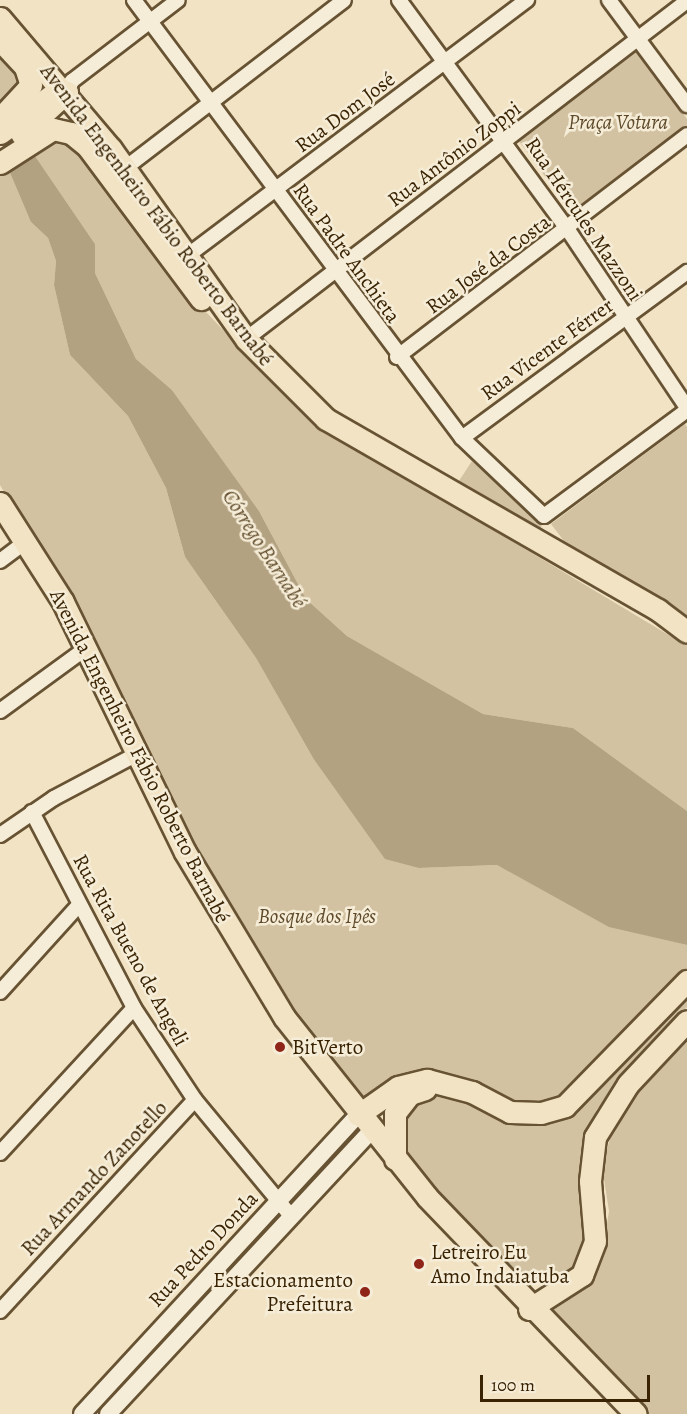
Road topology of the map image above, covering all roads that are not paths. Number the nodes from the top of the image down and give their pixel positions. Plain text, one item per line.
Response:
1 (134, 0) edge
2 (178, 0) edge
3 (344, 0) edge
4 (399, 0) edge
5 (527, 0) edge
6 (609, 0) edge
7 (687, 1) edge
8 (0, 18) edge
9 (150, 22) junction
10 (638, 38) junction
11 (0, 40) edge
12 (446, 61) junction
13 (67, 93) junction
14 (210, 101) junction
15 (687, 105) edge
16 (0, 117) edge
17 (0, 133) edge
18 (687, 135) edge
19 (505, 142) junction
20 (0, 149) edge
21 (92, 153) junction
22 (0, 163) edge
23 (124, 169) junction
24 (276, 192) junction
25 (568, 230) junction
26 (187, 256) junction
27 (334, 272) junction
28 (687, 272) edge
29 (626, 317) junction
30 (246, 339) junction
31 (398, 357) junction
32 (687, 409) edge
33 (462, 438) junction
34 (0, 502) edge
35 (27, 541) junction
36 (0, 561) edge
37 (687, 632) edge
38 (85, 649) junction
39 (0, 711) edge
40 (137, 754) junction
41 (32, 812) junction
42 (0, 835) edge
43 (79, 905) junction
44 (687, 981) edge
45 (0, 992) edge
46 (134, 1008) junction
47 (687, 1021) edge
48 (455, 1086) junction
49 (195, 1100) junction
50 (365, 1123) junction
51 (0, 1153) edge
52 (395, 1159) junction
53 (277, 1203) junction
54 (291, 1216) junction
55 (529, 1309) junction
56 (0, 1311) edge
57 (82, 1414) edge
58 (108, 1414) edge
59 (636, 1414) edge

1 - 9 street, Rua Padre Anchieta
2 - 9 street
3 - 14 street
4 - 12 street, Rua Hércules Mazzoni
5 - 12 street, Rua Dom José
6 - 10 street
7 - 10 street, Rua Antônio Zoppi
8 - 13 main road, Avenida Engenheiro Fábio Roberto Barnabé
9 - 13 street
9 - 14 street, Rua Padre Anchieta
10 - 15 street
10 - 19 street, Rua Antônio Zoppi
11 - 16 main road
12 - 19 street, Rua Hércules Mazzoni
12 - 24 street, Rua Dom José
13 - 17 main road
13 - 20 main road
13 - 23 main road, Avenida Engenheiro Fábio Roberto Barnabé
14 - 23 street
14 - 24 street, Rua Padre Anchieta
18 - 25 street, Rua José da Costa
19 - 25 street, Rua Hércules Mazzoni
19 - 27 street, Rua Antônio Zoppi
21 - 22 main road
21 - 23 main road
21 - 30 main road
23 - 26 main road, Avenida Engenheiro Fábio Roberto Barnabé
24 - 26 street, Rua Dom José
24 - 27 street, Rua Padre Anchieta
25 - 29 street, Rua Hércules Mazzoni
25 - 31 street, Rua José da Costa
26 - 30 main road, Avenida Engenheiro Fábio Roberto Barnabé
27 - 30 street, Rua Antônio Zoppi
27 - 31 street, Rua Padre Anchieta
28 - 29 street, Rua Vicente Férrer
29 - 32 street, Rua Hércules Mazzoni
29 - 33 street, Rua Vicente Férrer
30 - 37 main road, Avenida Engenheiro Fábio Roberto Barnabé
31 - 33 street, Rua Padre Anchieta
32 - 33 street, Rua Padre Anchieta
34 - 35 main road, Avenida Engenheiro Fábio Roberto Barnabé
35 - 36 street
35 - 38 main road, Avenida Engenheiro Fábio Roberto Barnabé
38 - 39 street
38 - 40 main road, Avenida Engenheiro Fábio Roberto Barnabé
40 - 41 street
40 - 50 main road, Avenida Engenheiro Fábio Roberto Barnabé
41 - 42 street
41 - 43 street, Rua Rita Bueno de Angeli
43 - 45 street
43 - 46 street, Rua Rita Bueno de Angeli
44 - 48 main road
46 - 49 street, Rua Rita Bueno de Angeli
46 - 51 street
47 - 55 main road
48 - 50 main road
48 - 52 main road
49 - 53 street, Rua Rita Bueno de Angeli
49 - 56 street, Rua Armando Zanotello
50 - 52 main road, Avenida Engenheiro Fábio Roberto Barnabé
50 - 53 street, Rua Pedro Donda
50 - 54 street, Rua Pedro Donda
52 - 55 main road, Avenida Engenheiro Fábio Roberto Barnabé
53 - 54 street, Rua Rita Bueno de Angeli
53 - 57 street, Rua Pedro Donda
54 - 58 street, Rua Pedro Donda
55 - 59 main road, Avenida Engenheiro Fábio Roberto Barnabé

